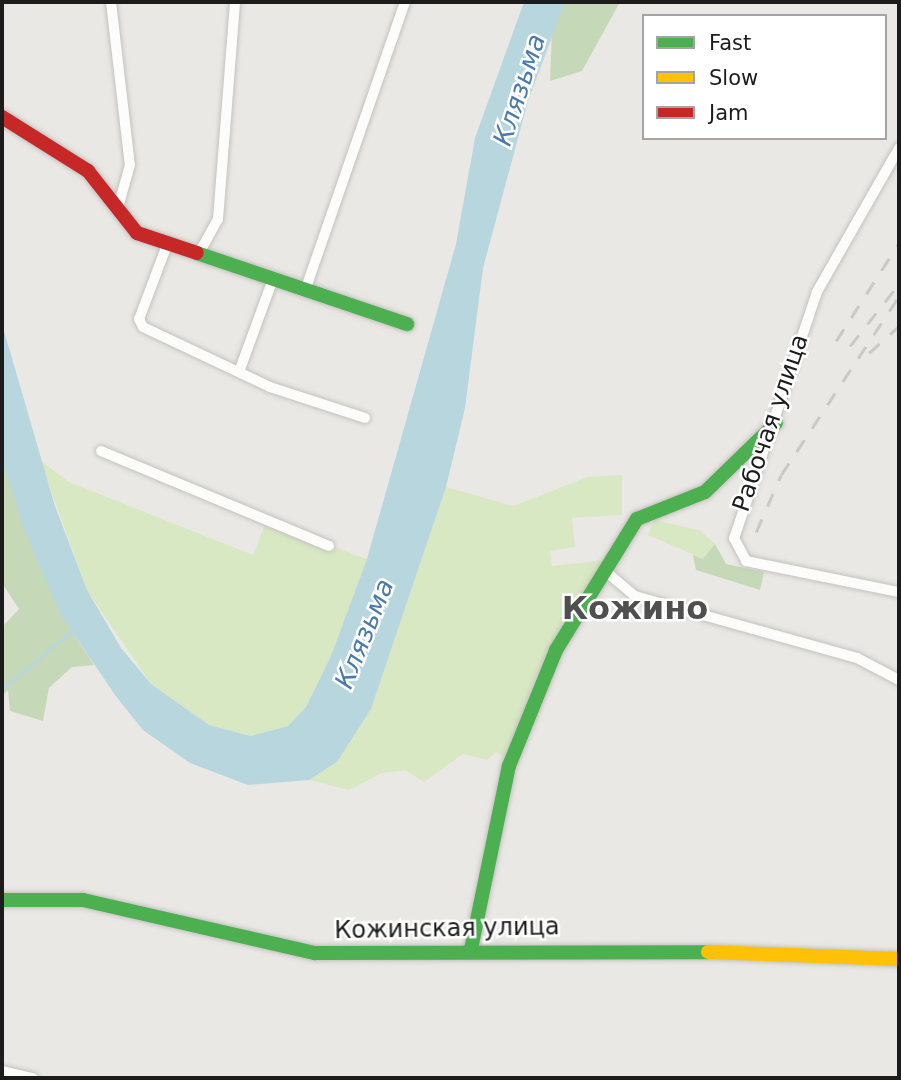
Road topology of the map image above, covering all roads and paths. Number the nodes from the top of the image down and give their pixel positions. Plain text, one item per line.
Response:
1 (111, 2) edge
2 (235, 2) edge
3 (405, 2) edge
4 (3, 119) edge
5 (899, 148) edge
6 (119, 204) junction
7 (167, 245) junction
8 (198, 255) junction
9 (272, 282) junction
10 (307, 285) junction
11 (407, 324) dead end
12 (239, 372) junction
13 (365, 418) dead end
14 (776, 423) junction
15 (101, 451) dead end
16 (329, 545) dead end
17 (604, 570) junction
18 (899, 592) edge
19 (899, 680) edge
20 (2, 900) edge
21 (471, 949) junction
22 (899, 959) edge
23 (2, 1071) edge
24 (33, 1078) edge

1 - 6 street
2 - 8 street
3 - 10 street
4 - 6 street
5 - 14 street, Рабочая улица
6 - 7 street
7 - 8 street
7 - 12 street
8 - 9 street
9 - 10 street
9 - 12 street
10 - 11 street
12 - 13 street
14 - 17 street
14 - 18 street, Рабочая улица
15 - 16 street
17 - 19 street
17 - 21 street
20 - 21 street, Кожинская улица
21 - 22 street, Кожинская улица
23 - 24 street

